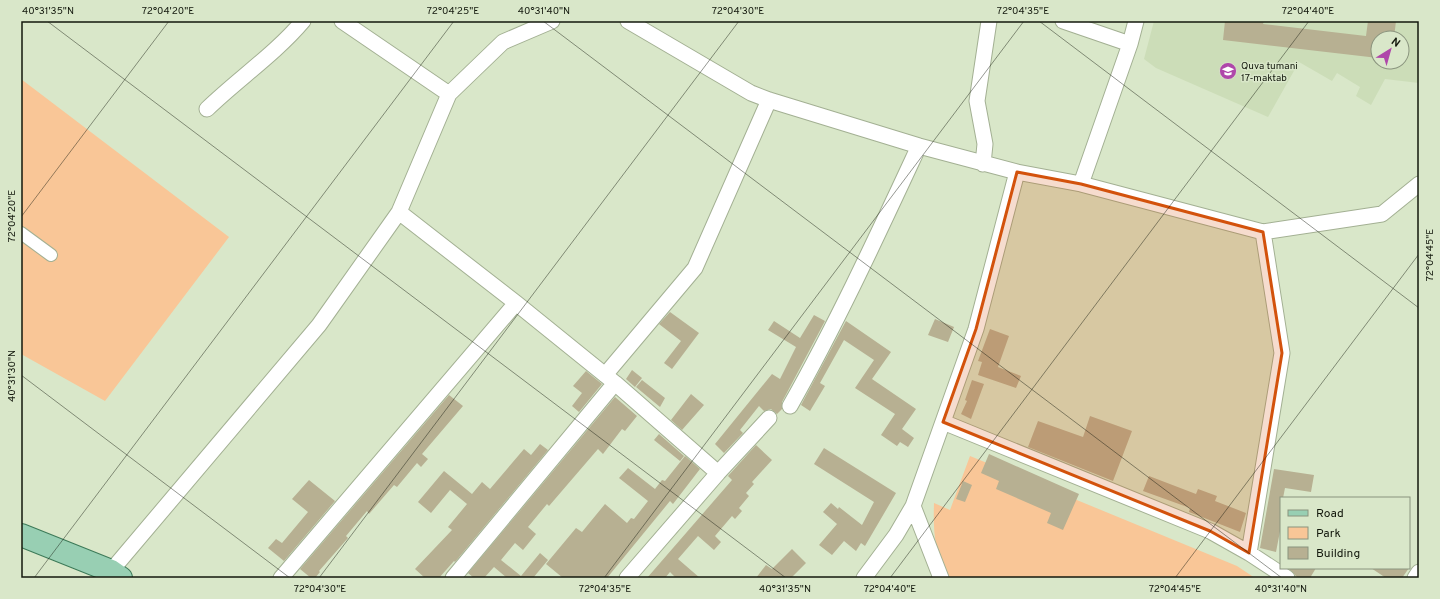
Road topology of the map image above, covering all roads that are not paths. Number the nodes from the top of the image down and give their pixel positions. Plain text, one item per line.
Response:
1 (303, 21) edge
2 (342, 21) edge
3 (552, 21) edge
4 (628, 21) edge
5 (989, 21) edge
6 (1063, 21) edge
7 (1136, 21) edge
8 (1130, 44) junction
9 (449, 94) junction
10 (769, 100) junction
11 (207, 109) dead end
12 (919, 146) junction
13 (983, 164) junction
14 (1017, 172) junction
15 (1081, 184) junction
16 (1419, 184) edge
17 (399, 212) junction
18 (1263, 232) junction
19 (21, 233) edge
20 (51, 255) dead end
21 (516, 303) junction
22 (610, 379) junction
23 (790, 406) dead end
24 (768, 418) dead end
25 (943, 422) junction
26 (718, 473) junction
27 (913, 506) junction
28 (21, 535) edge
29 (1250, 553) junction
30 (1419, 572) edge
31 (116, 574) edge
32 (281, 578) edge
33 (453, 578) edge
34 (627, 578) edge
35 (864, 578) edge
36 (941, 578) edge
37 (1287, 578) edge
38 (1415, 578) edge

1 - 11 street
2 - 9 street
3 - 9 street
4 - 10 street
5 - 13 street
6 - 8 street
7 - 8 street
8 - 15 street
9 - 17 street
10 - 12 street
10 - 22 street
12 - 13 street
12 - 23 street
13 - 14 street
14 - 15 street
14 - 25 street
15 - 18 street
16 - 18 street
17 - 21 street
17 - 31 street
18 - 29 street
19 - 20 street
21 - 22 street
21 - 32 street
22 - 26 street
22 - 33 street
24 - 26 street
25 - 27 street
25 - 29 street
26 - 34 street
27 - 35 street
27 - 36 street
28 - 31 main road
29 - 37 street
30 - 38 street

